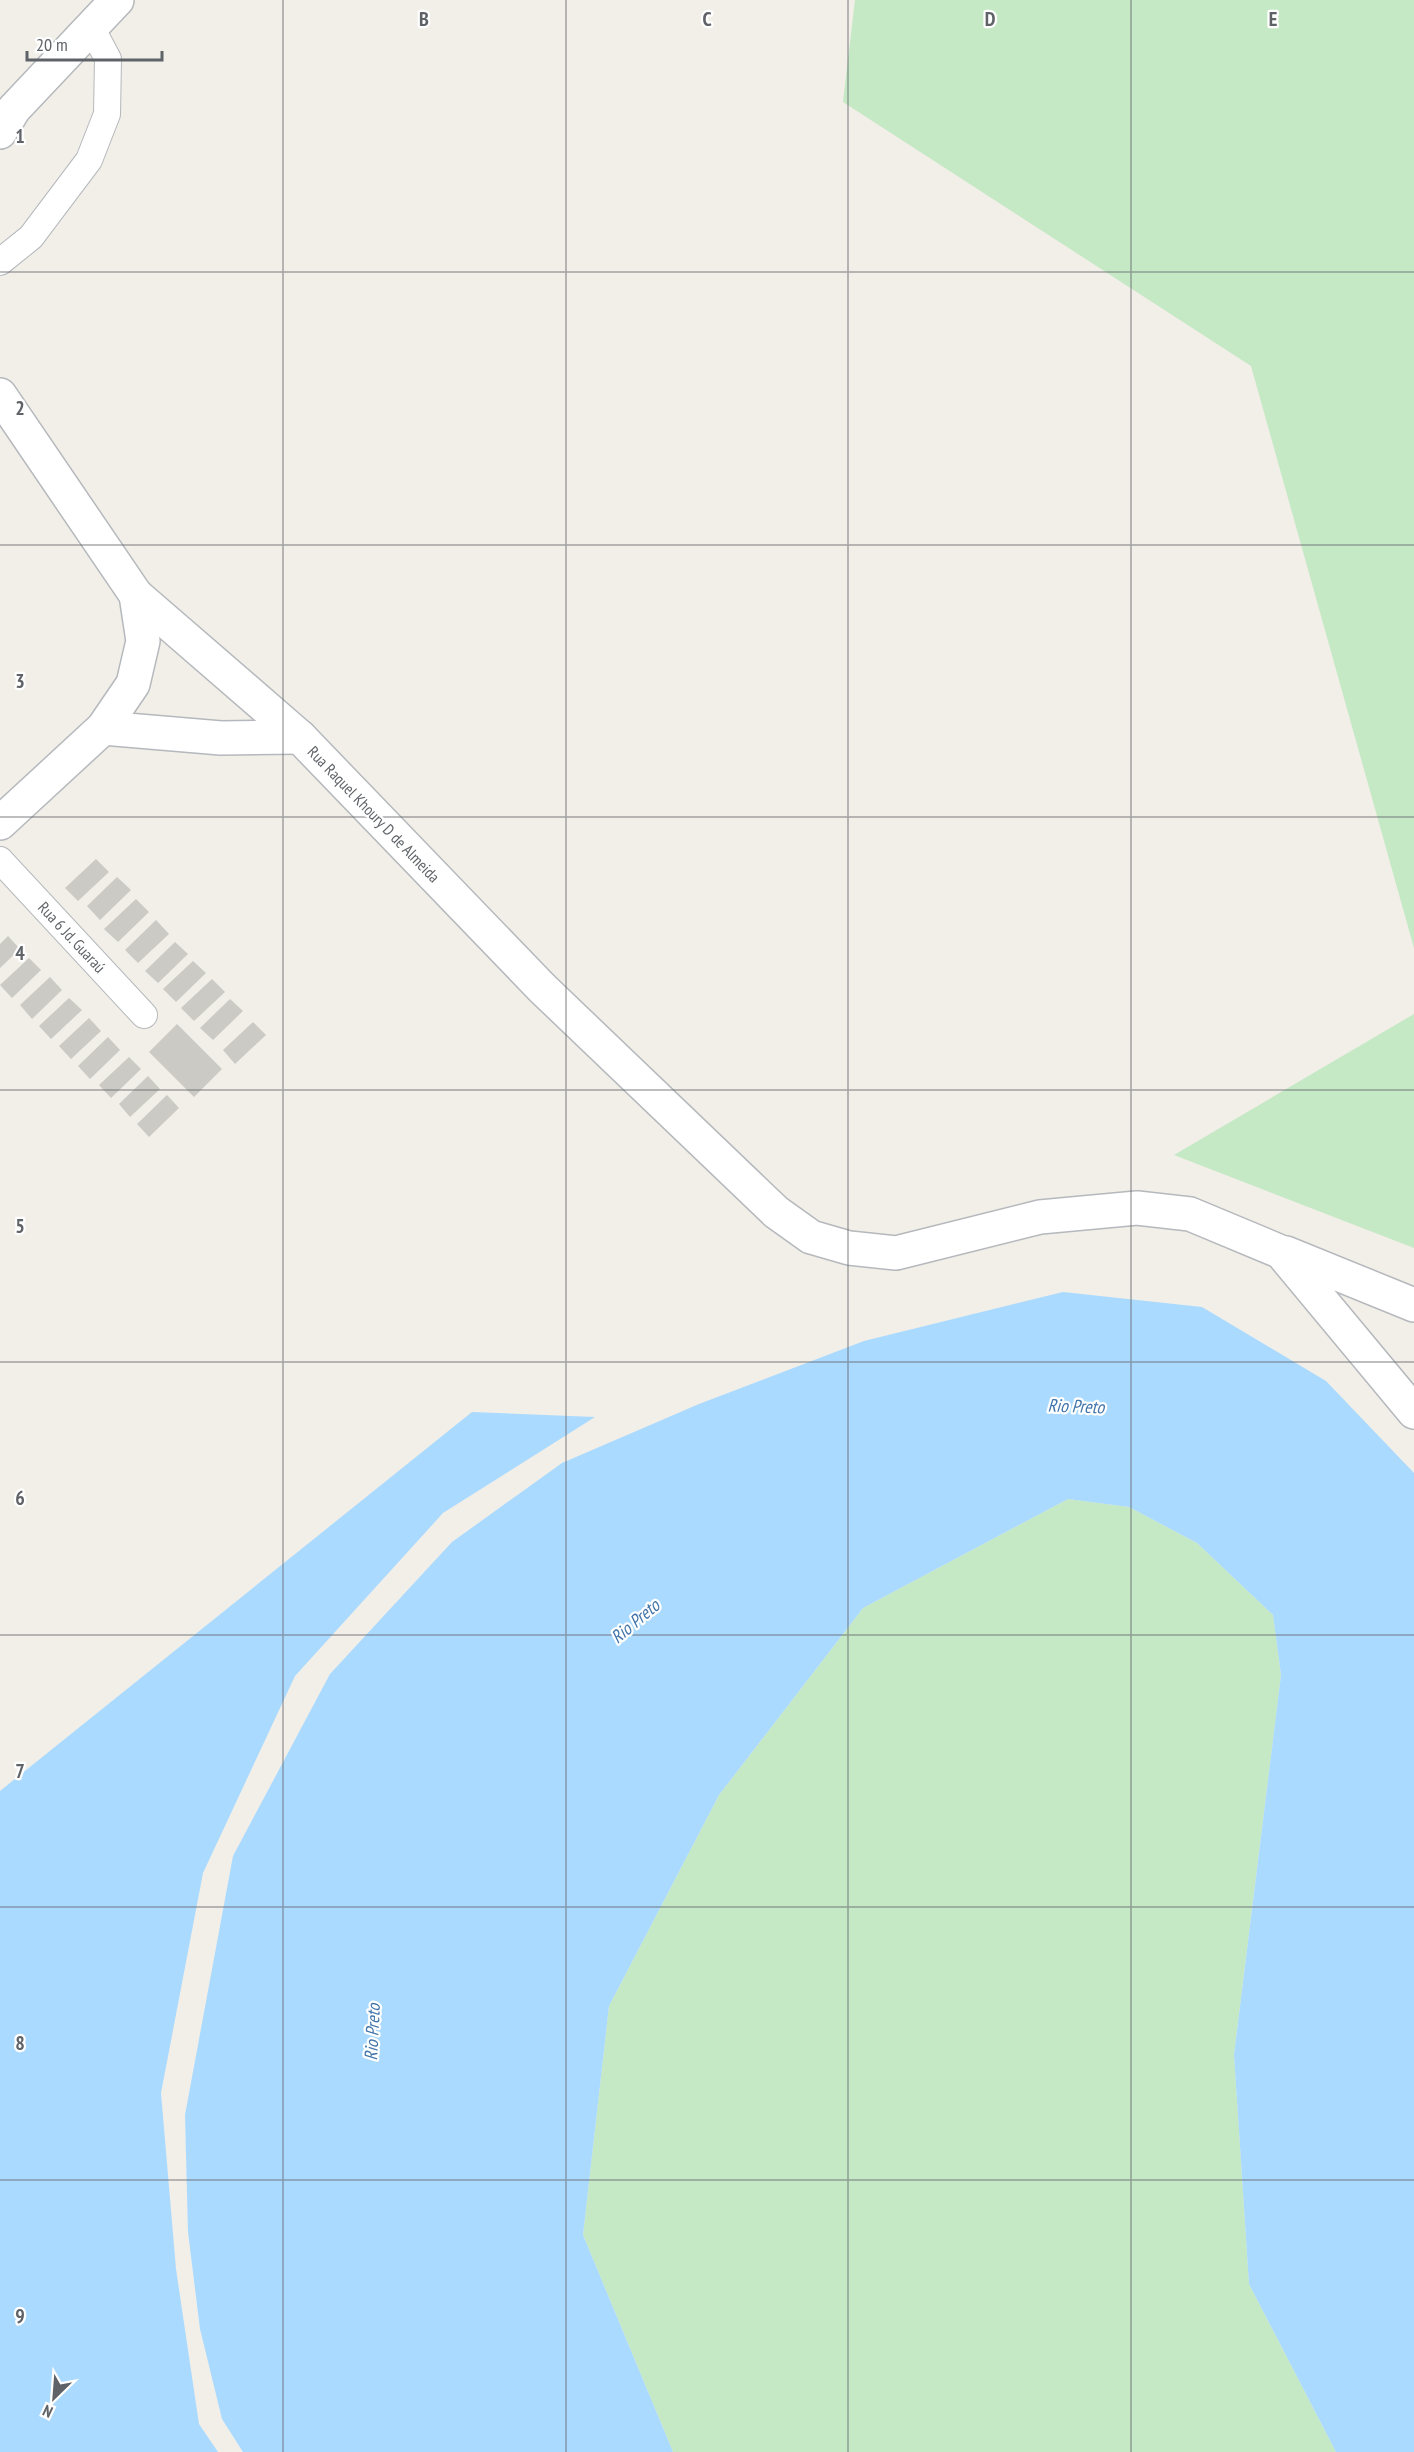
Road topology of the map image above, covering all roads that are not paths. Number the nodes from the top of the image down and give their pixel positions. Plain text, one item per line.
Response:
1 (117, 0) edge
2 (92, 29) junction
3 (0, 132) edge
4 (0, 262) edge
5 (0, 395) edge
6 (136, 595) junction
7 (103, 728) junction
8 (300, 737) junction
9 (0, 823) edge
10 (0, 860) edge
11 (144, 1015) dead end
12 (1281, 1251) junction
13 (1414, 1305) edge
14 (1414, 1412) edge

1 - 2 street
2 - 3 street
2 - 4 lane
5 - 6 street, Rua Raquel Khoury D de Almeida
6 - 7 street
6 - 8 street, Rua Raquel Khoury D de Almeida
7 - 8 street
7 - 9 street
8 - 12 street, Rua Raquel Khoury D de Almeida
10 - 11 lane, Rua 6 Jd. Guaraú
12 - 13 street, Rua Raquel Khoury D de Almeida
12 - 14 street

